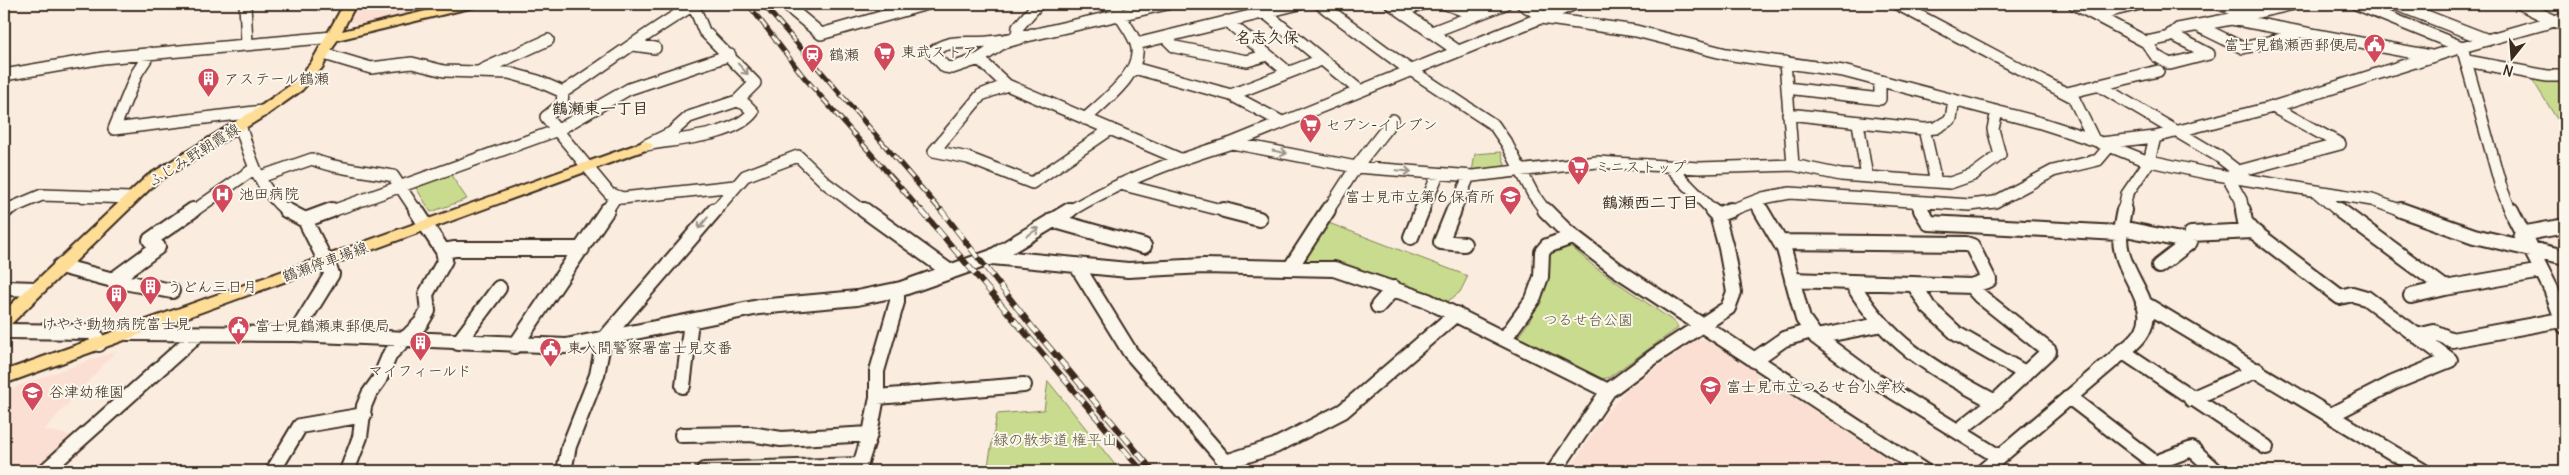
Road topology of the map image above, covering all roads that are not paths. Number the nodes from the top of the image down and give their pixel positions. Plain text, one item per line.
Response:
1 (245, 4) edge
2 (350, 4) edge
3 (470, 4) edge
4 (694, 4) edge
5 (785, 4) edge
6 (880, 4) edge
7 (927, 4) edge
8 (1038, 4) edge
9 (1101, 4) edge
10 (1167, 4) edge
11 (1299, 4) edge
12 (1320, 4) edge
13 (1391, 4) edge
14 (1422, 4) edge
15 (1446, 4) edge
16 (1505, 4) edge
17 (1522, 4) edge
18 (1575, 4) edge
19 (1919, 4) edge
20 (2074, 4) edge
21 (2140, 4) edge
22 (2220, 4) edge
23 (2294, 4) edge
24 (2356, 4) edge
25 (2395, 4) edge
26 (2520, 4) edge
27 (1901, 6) edge
28 (1401, 11) junction
29 (2413, 11) junction
30 (1264, 12) junction
31 (890, 14) junction
32 (2097, 14) junction
33 (1118, 15) junction
34 (1476, 15) junction
35 (2245, 15) junction
36 (1540, 17) junction
37 (2394, 19) junction
38 (2560, 20) edge
39 (1227, 21) junction
40 (2198, 26) junction
41 (2565, 27) edge
42 (2278, 28) junction
43 (1432, 32) junction
44 (1032, 34) junction
45 (2172, 34) junction
46 (1017, 36) junction
47 (333, 37) junction
48 (1165, 37) junction
49 (548, 40) dead end
50 (2488, 40) junction
51 (2146, 42) junction
52 (246, 44) junction
53 (1136, 44) junction
54 (634, 45) junction
55 (2462, 47) junction
56 (655, 48) dead end
57 (1458, 52) junction
58 (150, 54) junction
59 (324, 54) junction
60 (730, 55) junction
61 (1267, 55) junction
62 (2434, 57) junction
63 (979, 59) junction
64 (1322, 60) junction
65 (2467, 61) junction
66 (1785, 62) junction
67 (1134, 68) junction
68 (1410, 70) junction
69 (2158, 71) dead end
70 (477, 72) junction
71 (1288, 72) junction
72 (4, 75) edge
73 (2565, 76) edge
74 (1880, 81) junction
75 (1007, 85) junction
76 (2098, 85) junction
77 (1786, 88) junction
78 (1359, 90) junction
79 (563, 92) junction
80 (2066, 93) junction
81 (1231, 95) junction
82 (1954, 100) junction
83 (737, 101) junction
84 (2273, 108) junction
85 (263, 111) junction
86 (1997, 111) junction
87 (1788, 114) junction
88 (1085, 119) junction
89 (1393, 120) dead end
90 (1282, 122) junction
91 (1858, 123) junction
92 (240, 125) junction
93 (1111, 129) junction
94 (1924, 129) junction
95 (558, 130) junction
96 (2173, 132) junction
97 (2155, 137) junction
98 (1232, 143) junction
99 (2101, 144) junction
100 (646, 145) junction
101 (1180, 159) junction
102 (2150, 161) junction
103 (1793, 165) junction
104 (587, 167) junction
105 (1356, 167) junction
106 (1670, 168) junction
107 (1519, 170) junction
108 (257, 173) junction
109 (1438, 174) junction
110 (1469, 176) junction
111 (2238, 176) junction
112 (1864, 177) junction
113 (1936, 182) junction
114 (1120, 184) junction
115 (401, 186) junction
116 (735, 186) junction
117 (2317, 192) junction
118 (616, 196) junction
119 (132, 198) junction
120 (1873, 199) junction
121 (1755, 201) junction
122 (1916, 202) junction
123 (4, 211) edge
124 (1717, 215) junction
125 (1259, 219) dead end
126 (305, 220) junction
127 (1052, 220) junction
128 (426, 225) junction
129 (2565, 226) edge
130 (2120, 230) junction
131 (2253, 231) junction
132 (2520, 234) junction
133 (1410, 237) dead end
134 (1572, 237) junction
135 (1780, 242) junction
136 (2190, 242) junction
137 (1144, 246) dead end
138 (1455, 247) dead end
139 (2529, 248) junction
140 (582, 249) junction
141 (442, 251) junction
142 (992, 257) junction
143 (2565, 257) edge
144 (326, 261) junction
145 (60, 266) junction
146 (1077, 266) junction
147 (2158, 266) dead end
148 (1291, 267) junction
149 (2542, 271) junction
150 (950, 272) junction
151 (114, 280) junction
152 (1792, 280) junction
153 (1852, 283) junction
154 (1914, 284) junction
155 (1971, 286) junction
156 (4, 288) edge
157 (499, 288) dead end
158 (1394, 288) junction
159 (2445, 288) junction
160 (36, 289) junction
161 (2551, 289) junction
162 (897, 290) junction
163 (172, 291) dead end
164 (2412, 296) dead end
165 (2565, 296) edge
166 (2143, 303) junction
167 (1378, 306) dead end
168 (1456, 314) junction
169 (4, 321) edge
170 (691, 321) junction
171 (2563, 324) edge
172 (1878, 325) junction
173 (1702, 326) junction
174 (4, 331) edge
175 (127, 333) junction
176 (198, 334) junction
177 (295, 334) junction
178 (1814, 334) junction
179 (2417, 336) junction
180 (1505, 338) junction
181 (604, 339) junction
182 (404, 340) junction
183 (458, 343) junction
184 (99, 344) junction
185 (515, 346) junction
186 (2122, 351) junction
187 (1754, 360) junction
188 (2257, 370) junction
189 (2025, 373) junction
190 (4, 378) edge
191 (1024, 385) dead end
192 (683, 386) dead end
193 (1608, 391) junction
194 (878, 397) junction
195 (2069, 397) junction
196 (2191, 399) junction
197 (1995, 402) junction
198 (364, 415) junction
199 (2331, 415) junction
200 (1958, 431) junction
201 (870, 434) junction
202 (682, 435) dead end
203 (2266, 447) dead end
204 (1994, 466) edge
205 (859, 468) edge
206 (704, 470) edge
207 (45, 471) edge
208 (273, 471) edge
209 (347, 471) edge
210 (564, 471) edge
211 (1554, 471) edge
212 (1924, 471) edge
213 (2216, 471) edge
214 (2423, 471) edge

1 - 52 street
2 - 47 main road, ふじみ野朝霞線
3 - 47 main road
4 - 54 street
4 - 60 street
5 - 31 street
6 - 31 street
7 - 31 street
8 - 46 street
9 - 33 street
10 - 33 street
11 - 30 street
12 - 68 street
13 - 28 street
14 - 28 street
15 - 34 street
16 - 34 street
17 - 36 street
18 - 36 street
19 - 27 street
20 - 32 street
21 - 32 street
22 - 35 street
23 - 35 street
24 - 37 street
25 - 29 street
26 - 38 street
27 - 80 street
28 - 43 street
29 - 37 street
29 - 50 street
30 - 39 street
30 - 64 street
32 - 51 street
33 - 44 street
33 - 53 street
34 - 43 street
35 - 42 street
36 - 57 street
36 - 66 street
37 - 55 street
38 - 41 street
38 - 50 street
39 - 48 street
39 - 61 street
40 - 42 street
40 - 42 street
40 - 45 street
42 - 62 street
43 - 57 street
44 - 46 street
44 - 63 street
45 - 51 street
45 - 51 street
46 - 63 street
47 - 52 street
47 - 59 main road, ふじみ野朝霞線
48 - 53 street
48 - 61 street
49 - 70 street
50 - 55 street
52 - 58 street
53 - 67 street
54 - 56 street
54 - 79 street
55 - 62 street
55 - 65 street
57 - 68 street
58 - 72 street
58 - 85 street
59 - 70 street
59 - 85 main road, ふじみ野朝霞線
60 -> 83 street
60 - 95 street
61 - 71 street
62 - 84 street
63 - 75 street
64 - 71 street
64 - 78 street
65 - 73 street
65 - 132 street
66 - 74 street
66 - 77 street
67 - 81 street
67 - 88 street
68 - 78 street
68 - 107 street
69 - 76 street
70 - 79 street
71 - 81 street
74 - 77 street
74 - 82 street
75 - 88 street
75 - 93 street
76 - 80 street
76 - 96 street
77 - 87 street
78 - 90 street
79 - 95 street
80 - 99 street
81 - 90 street
82 - 86 street
82 - 94 street
83 - 100 street
83 - 100 street
84 - 96 street
84 - 111 street
85 - 92 main road, ふじみ野朝霞線
86 - 99 street
86 - 113 street
87 - 91 street
87 - 103 street
88 - 93 street
89 - 105 street
90 - 98 street
91 - 94 street
91 - 112 street
92 - 108 street
92 - 119 main road, ふじみ野朝霞線
93 - 101 street
94 - 113 street
95 - 104 street
95 - 115 street
96 - 97 street
96 - 111 street
97 - 99 street
97 - 102 street
98 - 101 street
98 -> 105 street
99 - 102 street
99 - 122 street
100 - 104 main road, 鶴瀬停車場線
101 - 114 street
102 - 111 street
102 - 130 street
103 - 106 street
103 - 112 street
104 - 118 street
104 - 128 main road, 鶴瀬停車場線
105 -> 109 street
105 - 148 street
106 - 107 street
106 - 124 street
107 - 110 street
107 - 134 street
108 - 115 street
108 - 126 street
108 - 151 street
109 - 110 street
109 - 133 street
110 - 138 street
111 - 117 street
111 - 131 street
112 - 113 street
112 - 120 street
114 - 125 street
114 - 127 street
115 - 126 street
115 - 128 street
116 - 118 street
116 - 150 street
116 -> 181 street
117 - 139 street
117 - 159 street
118 - 140 street
119 - 123 street
119 - 145 main road, ふじみ野朝霞線
120 - 121 street
120 - 122 street
121 - 124 street
121 - 135 street
122 - 130 street
124 - 173 street
126 - 144 street
127 - 137 street
142 -> 127 street
128 - 141 street
128 - 144 main road, 鶴瀬停車場線
129 - 132 street
130 - 136 street
130 - 166 street
131 - 136 street
131 - 179 street
132 - 139 street
134 - 173 street
134 - 180 street
135 - 152 street
135 - 155 street
136 - 147 street
139 - 143 street
139 - 149 street
140 - 141 street
140 - 185 street
141 - 182 street
142 - 146 street
142 - 150 street
144 - 175 main road, 鶴瀬停車場線
144 - 177 street
145 - 151 street
145 - 160 main road, ふじみ野朝霞線
146 - 148 street
146 - 168 street
148 - 158 street
149 - 159 street
149 - 161 street
150 - 162 street
151 - 163 street
152 - 153 street
152 - 178 street
153 - 154 street
153 - 172 street
154 - 155 street
154 - 189 street
155 - 189 street
156 - 160 street
157 - 183 street
158 - 167 street
158 - 168 street
159 - 164 street
160 - 169 main road, ふじみ野朝霞線
161 - 165 street
161 - 171 street
162 - 170 street
162 - 194 street
166 - 186 street
166 - 188 street
168 - 180 street
170 - 181 street
170 - 192 street
171 - 179 street
172 - 178 street
172 - 197 street
173 - 187 street
173 - 193 street
174 - 184 street
175 - 176 street
175 - 184 main road, 鶴瀬停車場線
176 - 177 street
176 - 207 street
177 - 182 street
178 - 187 street
178 - 200 street
179 - 199 street
180 - 193 street
181 - 185 street
181 - 210 street
182 - 183 street
182 - 198 street
183 - 185 street
184 - 190 main road, 鶴瀬停車場線
186 - 195 street
186 - 196 street
187 - 212 street
188 - 196 street
188 - 199 street
189 - 197 street
191 - 194 street
193 - 211 street
194 - 201 street
195 - 204 street
195 - 213 street
196 - 203 street
197 - 200 street
198 - 208 street
198 - 209 street
199 - 214 street
200 - 204 street
201 - 202 street
201 - 205 street
205 - 206 street

